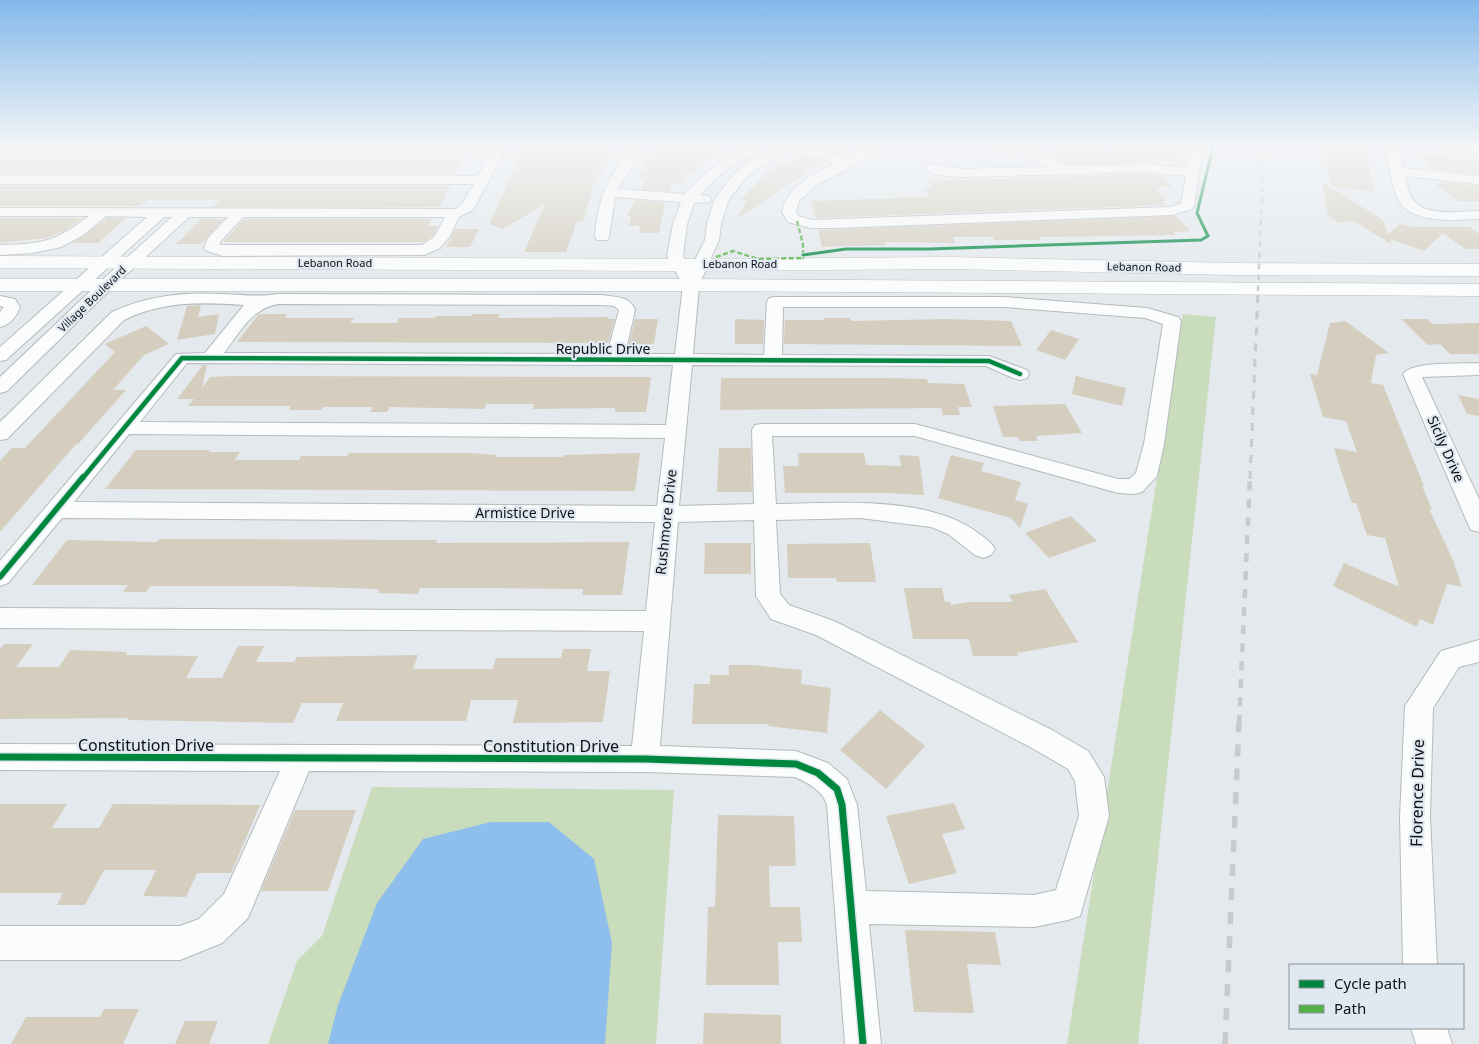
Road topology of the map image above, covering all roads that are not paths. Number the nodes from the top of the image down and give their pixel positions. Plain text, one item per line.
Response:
1 (474, 196) edge
2 (609, 196) edge
3 (653, 196) edge
4 (691, 196) edge
5 (724, 196) edge
6 (796, 196) edge
7 (1189, 196) edge
8 (1403, 196) edge
9 (689, 198) junction
10 (720, 201) junction
11 (0, 212) edge
12 (102, 212) junction
13 (161, 212) junction
14 (186, 212) junction
15 (240, 212) junction
16 (456, 213) junction
17 (1479, 215) edge
18 (602, 237) dead end
19 (0, 250) edge
20 (0, 262) edge
21 (106, 262) junction
22 (130, 263) junction
23 (701, 264) junction
24 (680, 265) junction
25 (1479, 270) edge
26 (107, 284) junction
27 (0, 285) edge
28 (78, 285) junction
29 (690, 285) junction
30 (1479, 290) edge
31 (0, 301) edge
32 (261, 302) junction
33 (0, 322) edge
34 (26, 332) junction
35 (56, 332) junction
36 (0, 357) edge
37 (30, 358) junction
38 (210, 358) junction
39 (615, 360) junction
40 (683, 360) junction
41 (773, 360) junction
42 (1479, 369) edge
43 (1020, 374) dead end
44 (0, 387) edge
45 (125, 428) junction
46 (675, 432) junction
47 (0, 434) edge
48 (57, 510) junction
49 (764, 512) junction
50 (667, 514) junction
51 (1479, 524) edge
52 (983, 549) dead end
53 (0, 577) edge
54 (0, 618) edge
55 (657, 621) junction
56 (1479, 651) edge
57 (0, 757) edge
58 (300, 758) junction
59 (645, 759) junction
60 (851, 907) junction
61 (0, 943) edge
62 (1420, 964) edge
63 (1429, 1029) edge
64 (863, 1044) edge
65 (1434, 1044) edge

1 - 16 street
2 - 18 street
3 - 9 street
4 - 9 street
5 - 10 street, Rushmore Drive
6 - 7 street
8 - 17 street
9 - 10 street
9 - 24 street
10 - 23 street, Rushmore Drive
11 - 12 street
12 - 13 street
12 - 19 street
13 - 14 street
13 - 21 street, Village Boulevard
14 - 15 street
14 - 22 street, Village Boulevard
15 - 16 street
15 - 16 street
20 - 21 main road, Lebanon Road
21 - 22 main road, Lebanon Road
21 - 28 street, Village Boulevard
22 - 24 main road, Lebanon Road
22 - 26 street, Village Boulevard
23 - 24 main road, Lebanon Road
23 - 25 main road, Lebanon Road
23 - 29 street, Rushmore Drive
24 - 29 street
26 - 28 main road, Lebanon Road
26 - 29 main road, Lebanon Road
26 - 35 street, Village Boulevard
27 - 28 main road, Lebanon Road
28 - 34 street, Village Boulevard
29 - 30 main road, Lebanon Road
29 - 40 street, Rushmore Drive
31 - 33 street
32 - 38 street
32 - 39 street
32 - 47 street
34 - 35 street
34 - 36 street, Village Boulevard
35 - 37 street, Village Boulevard
36 - 37 street
37 - 44 street, Village Boulevard
38 - 39 street, Republic Drive
38 - 45 street, Republic Drive
39 - 40 street, Republic Drive
40 - 41 street, Republic Drive
40 - 46 street, Rushmore Drive
41 - 43 street, Republic Drive
41 - 49 street
42 - 51 street, Sicily Drive
45 - 46 street
45 - 48 street
46 - 50 street, Rushmore Drive
48 - 50 street, Armistice Drive
48 - 53 street
49 - 50 street, Armistice Drive
49 - 52 street, Armistice Drive
49 - 60 street
50 - 55 street, Rushmore Drive
54 - 55 street
55 - 59 street, Rushmore Drive
56 - 62 street, Florence Drive
57 - 58 street, Constitution Drive
58 - 59 street, Constitution Drive
58 - 61 street
59 - 60 street, Constitution Drive
60 - 64 street, Constitution Drive
63 - 65 street

